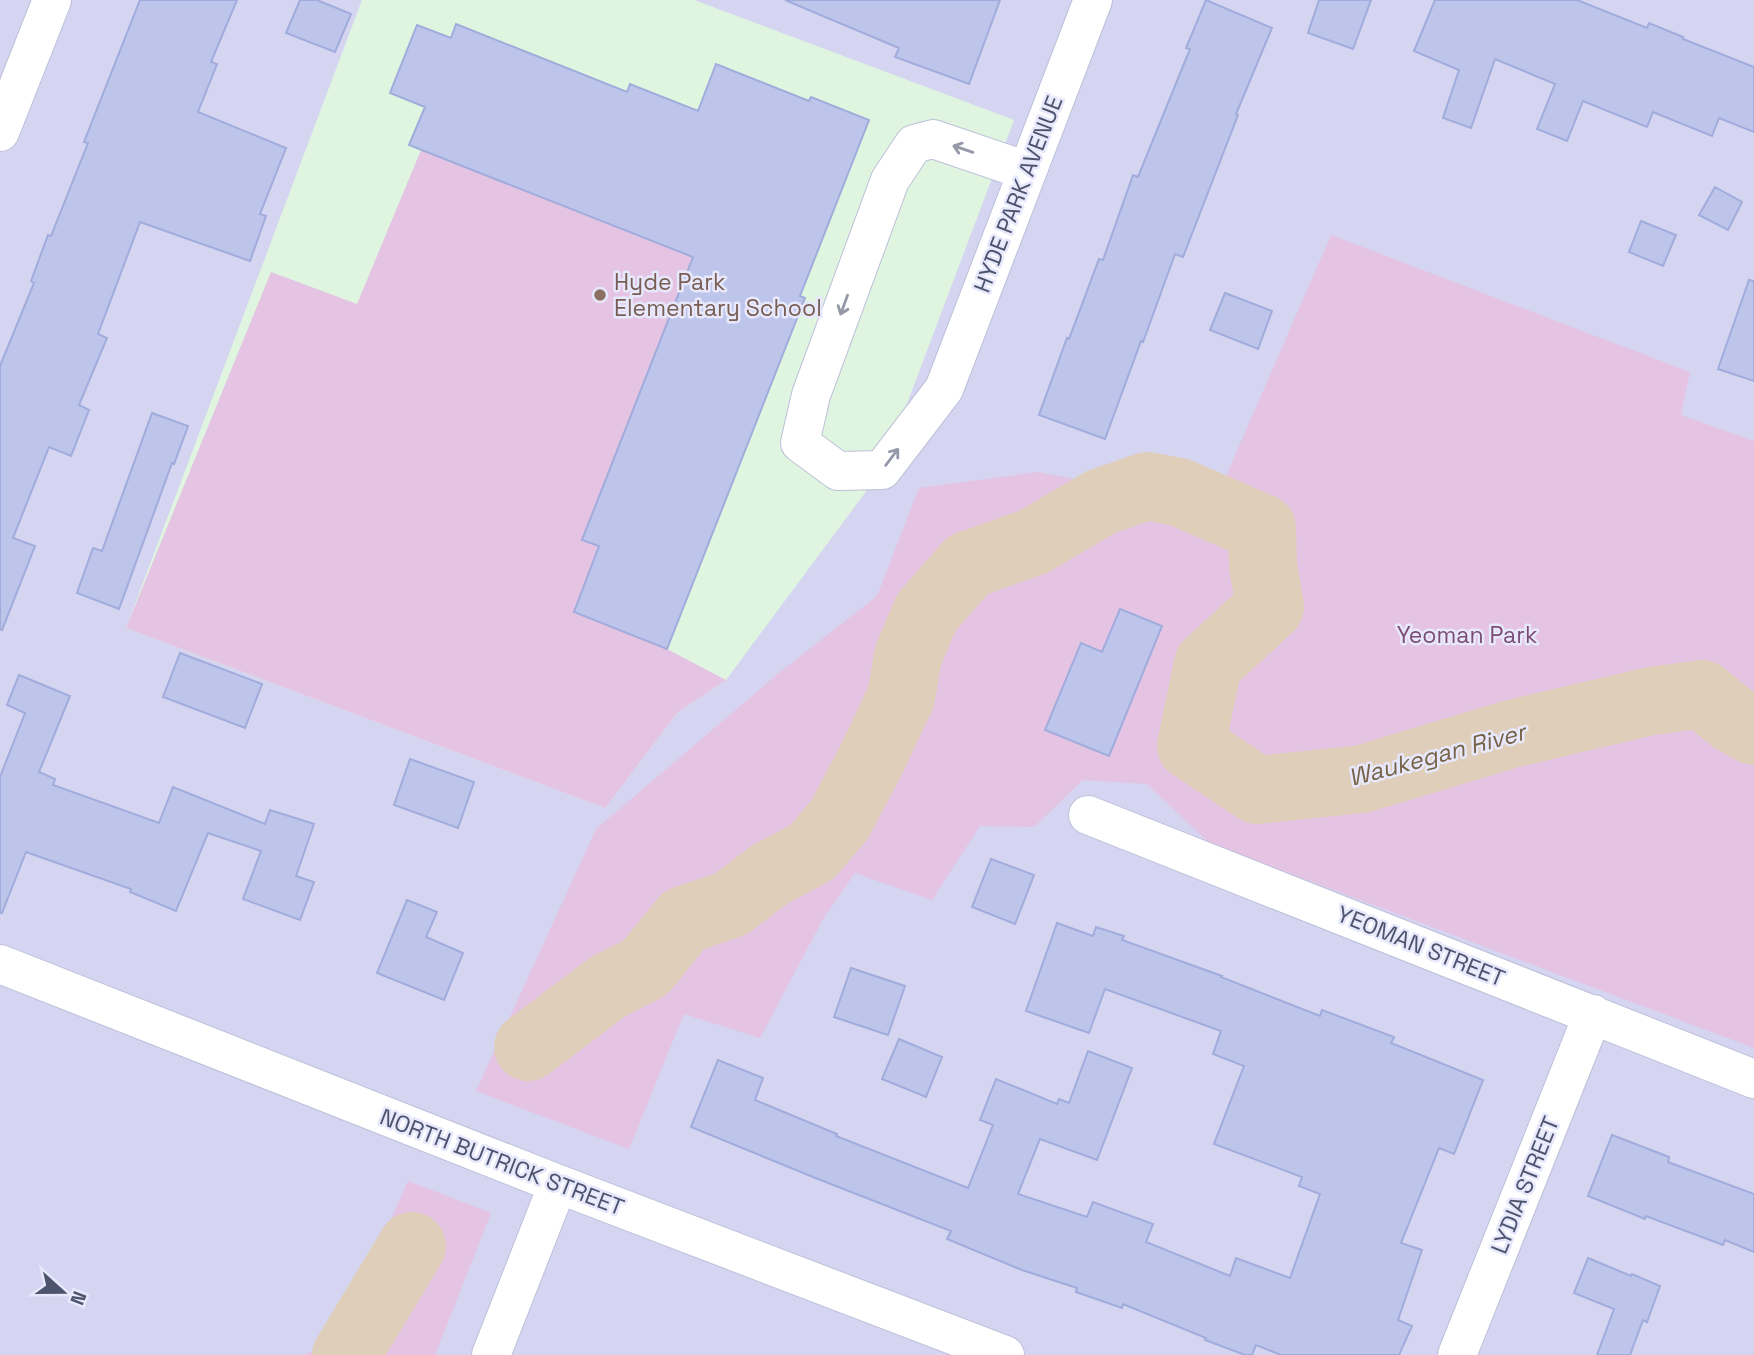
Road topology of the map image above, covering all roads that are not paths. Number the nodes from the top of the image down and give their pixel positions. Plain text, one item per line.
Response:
1 (52, 0) edge
2 (1093, 0) edge
3 (0, 132) edge
4 (1027, 171) junction
5 (1088, 815) dead end
6 (0, 964) edge
7 (1593, 1014) junction
8 (1754, 1079) edge
9 (558, 1184) junction
10 (985, 1351) edge
11 (491, 1355) edge
12 (1457, 1355) edge

1 - 3 street
2 - 4 street, HYDE PARK AVENUE
4 -> 4 street, HYDE PARK AVENUE
5 - 7 street, YEOMAN STREET
6 - 9 street, NORTH BUTRICK STREET
7 - 8 street, YEOMAN STREET
7 - 12 street, LYDIA STREET
9 - 10 street, NORTH BUTRICK STREET
9 - 11 street

